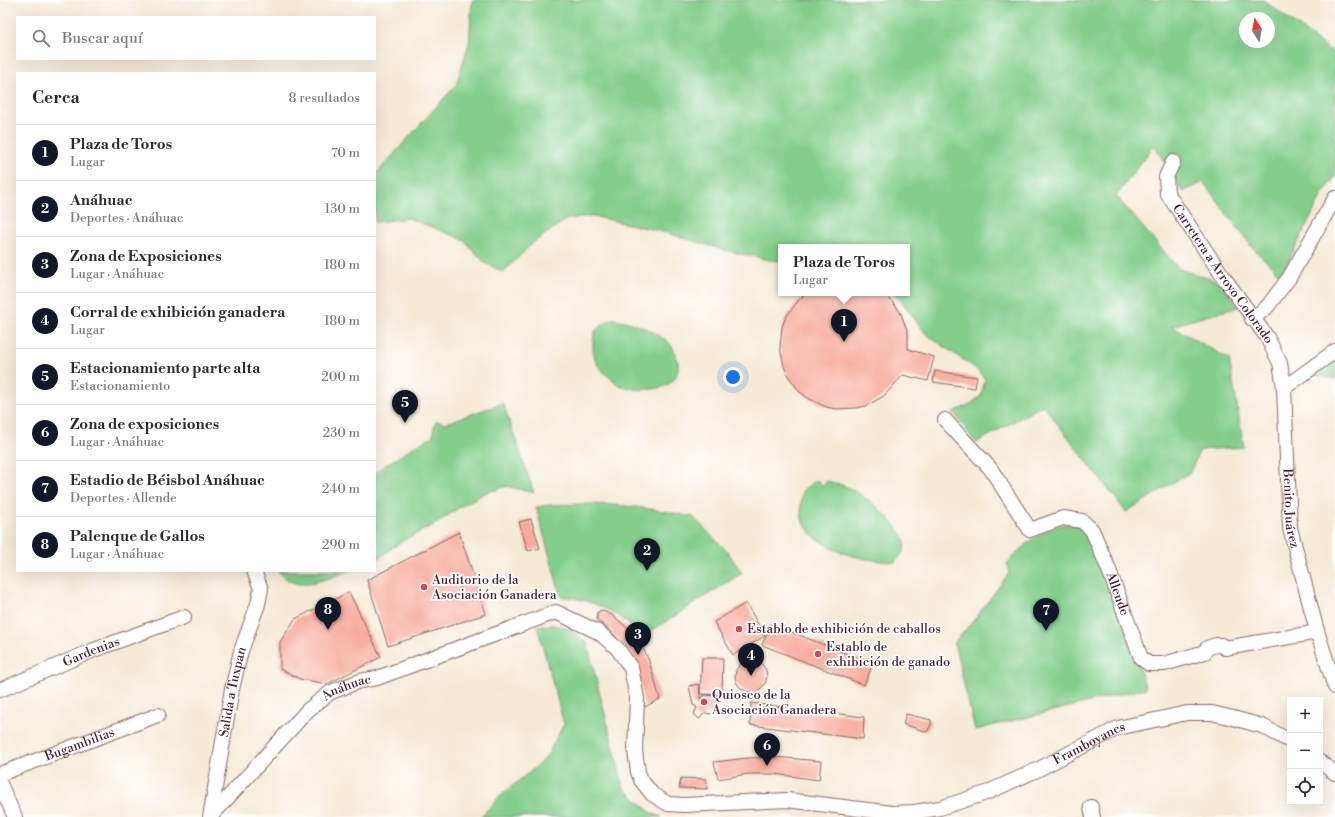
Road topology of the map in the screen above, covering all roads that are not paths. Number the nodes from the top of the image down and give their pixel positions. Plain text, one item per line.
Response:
1 (1173, 162) dead end
2 (1335, 198) edge
3 (1252, 319) junction
4 (1335, 351) edge
5 (1284, 388) junction
6 (945, 420) dead end
7 (254, 572) edge
8 (184, 617) dead end
9 (1317, 631) junction
10 (1335, 686) edge
11 (0, 690) edge
12 (158, 715) dead end
13 (1287, 739) edge
14 (1323, 764) edge
15 (0, 774) edge
16 (1335, 774) edge
17 (0, 784) edge
18 (893, 815) edge
19 (210, 816) edge
20 (15, 817) edge

1 - 3 street, Carretera a Arroyo Colorado
2 - 3 street
3 - 5 street, Carretera a Arroyo Colorado
4 - 5 street
5 - 9 street, Benito Juárez
6 - 9 street, Allende
7 - 19 street, Salida a Tuxpan
8 - 11 street, Gardenias
9 - 10 street, Benito Juárez
12 - 15 street, Bugambilias
13 - 18 street, Framboyanes
14 - 16 street
17 - 20 street
18 - 19 street, Anáhuac

